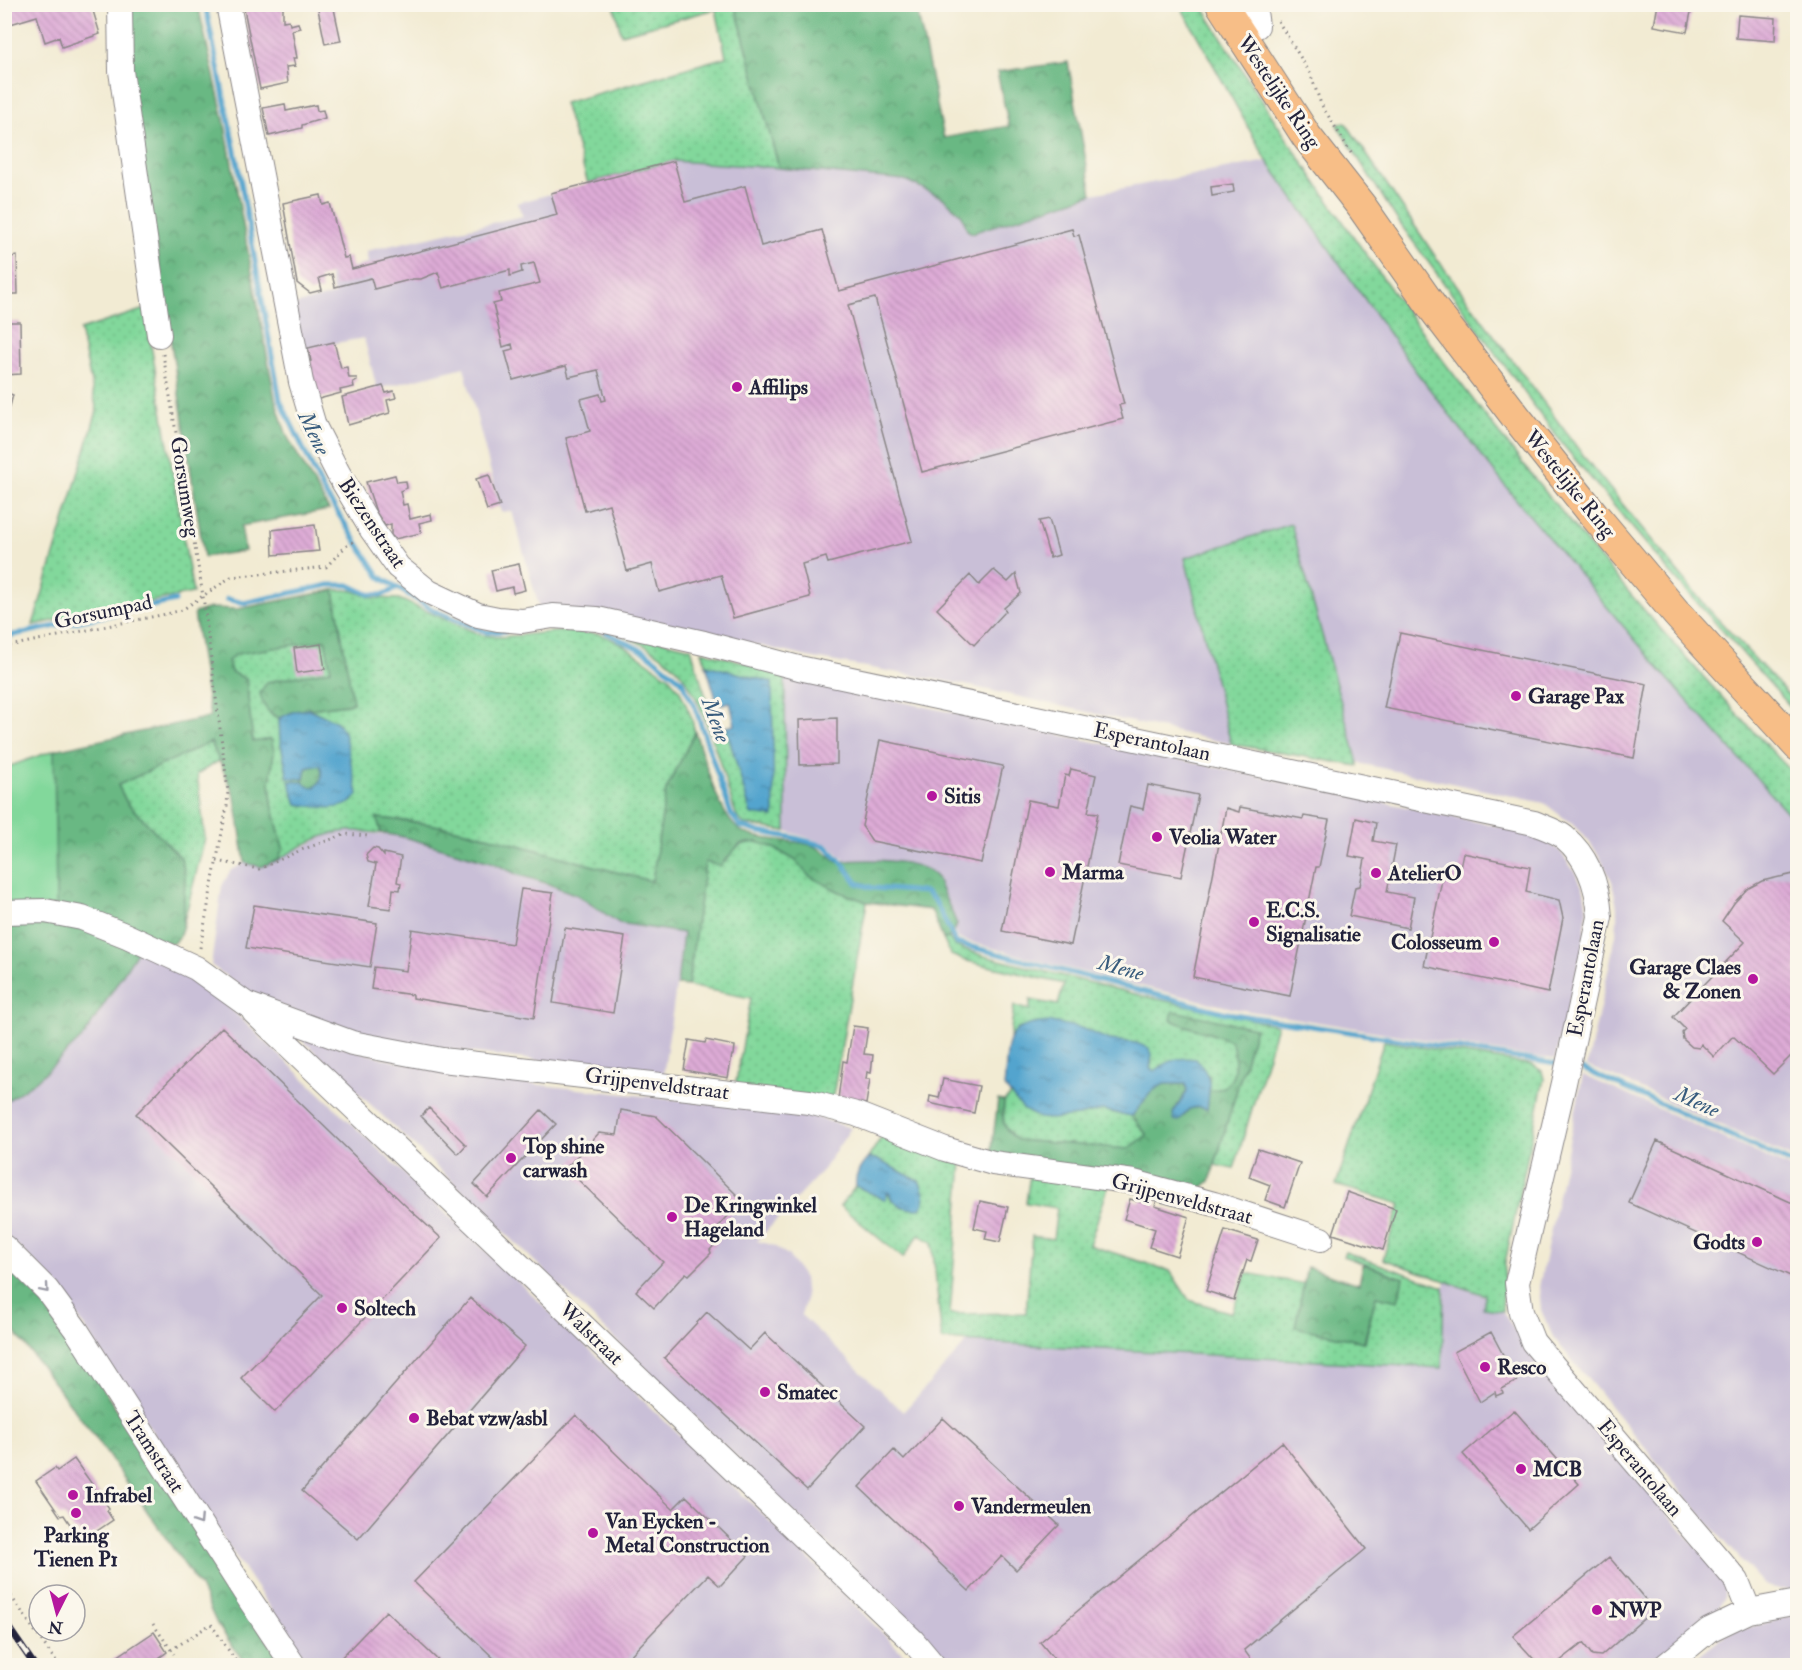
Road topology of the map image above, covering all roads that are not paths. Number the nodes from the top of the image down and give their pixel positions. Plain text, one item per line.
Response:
1 (120, 4) edge
2 (228, 4) edge
3 (1221, 4) edge
4 (1257, 12) edge
5 (1362, 207) junction
6 (159, 335) road end
7 (799, 668) joint
8 (1797, 746) edge
9 (4, 912) edge
10 (246, 1004) junction
11 (1321, 1239) dead end
12 (4, 1247) edge
13 (1797, 1602) edge
14 (1749, 1611) junction
15 (294, 1665) edge
16 (934, 1665) edge
17 (1665, 1665) edge

1 - 6 street
2 - 7 street, Biezenstraat
3 - 5 main road, Westelijke Ring
4 - 5 main road, Westelijke Ring
5 - 8 main road, Westelijke Ring
7 - 14 street, Esperantolaan
9 - 10 street, Grijpenveldstraat
10 - 11 street, Grijpenveldstraat
10 - 16 street, Walstraat
12 -> 15 street, Tramstraat
13 - 14 street
14 - 17 street

